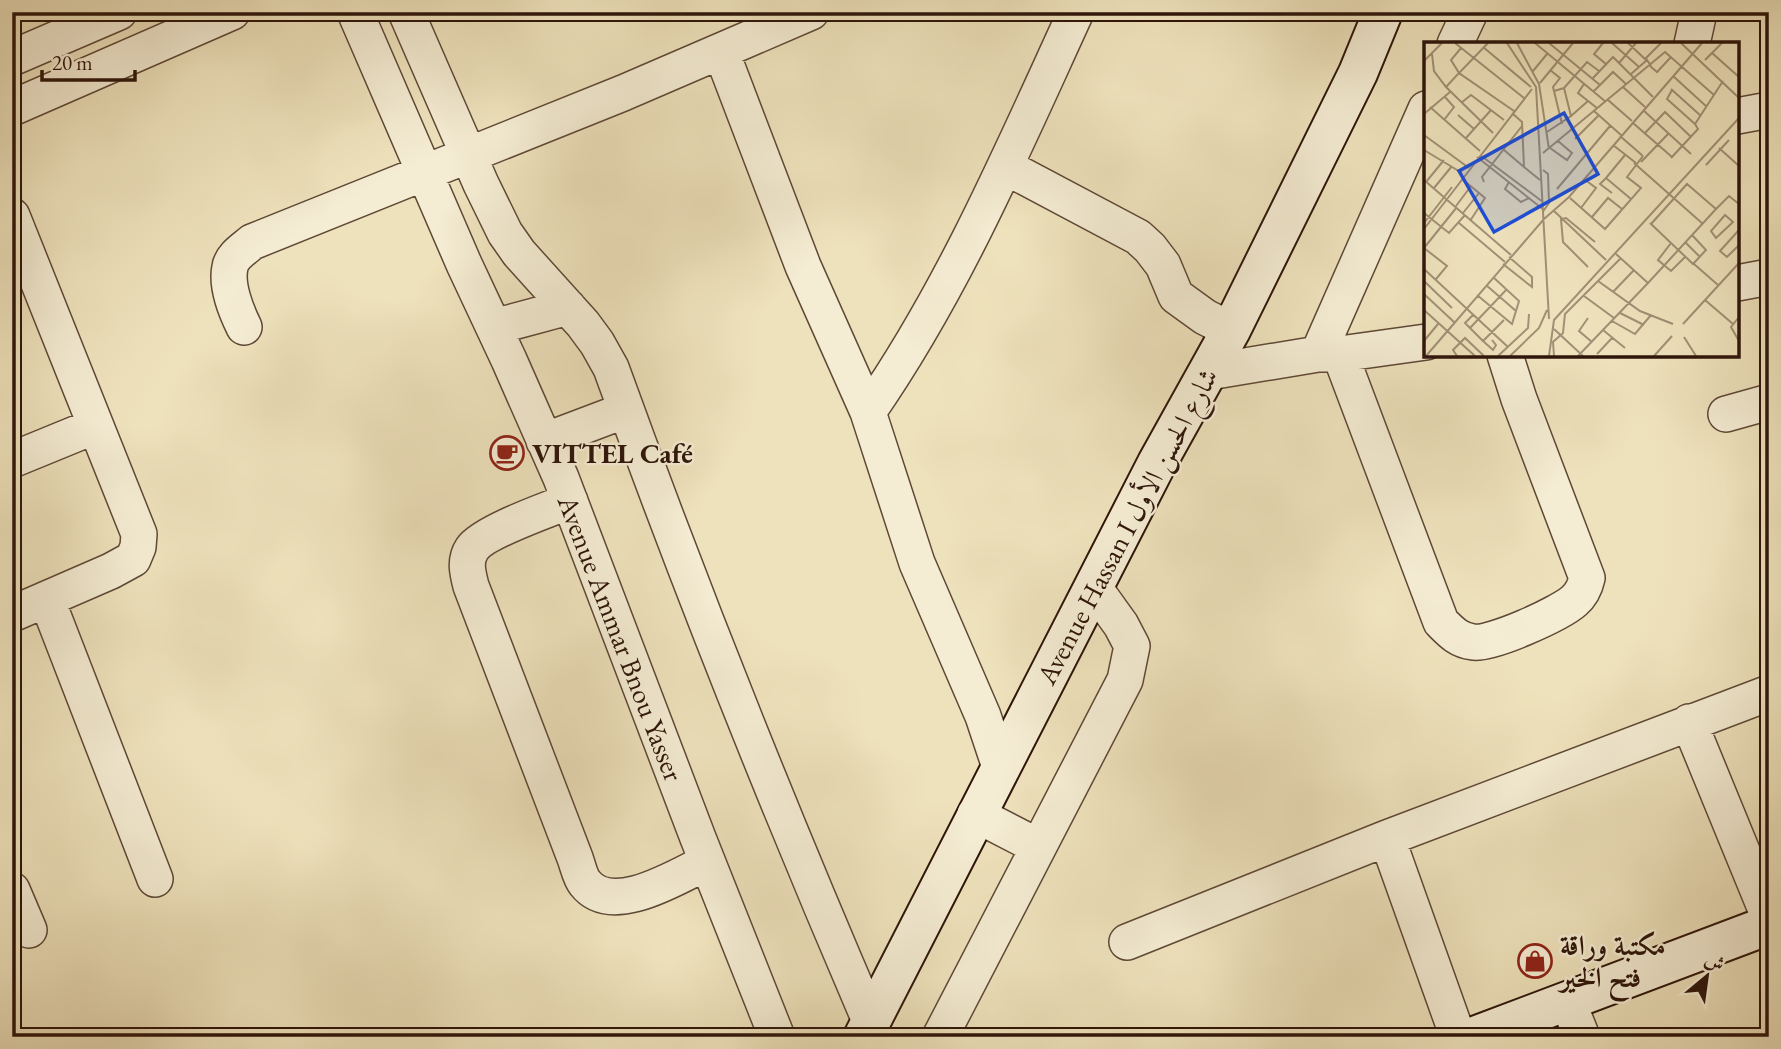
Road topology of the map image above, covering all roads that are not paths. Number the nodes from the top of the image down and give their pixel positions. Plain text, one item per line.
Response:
1 (119, 12) edge
2 (142, 12) edge
3 (232, 12) edge
4 (355, 12) edge
5 (406, 12) edge
6 (811, 12) edge
7 (1076, 12) edge
8 (1383, 12) edge
9 (1470, 12) edge
10 (1699, 12) edge
11 (1456, 42) edge
12 (1692, 42) edge
13 (156, 46) junction
14 (721, 51) junction
15 (13, 55) edge
16 (21, 105) edge
17 (1769, 110) edge
18 (1739, 116) edge
19 (1422, 126) edge
20 (468, 153) junction
21 (1006, 167) junction
22 (425, 171) junction
23 (12, 216) edge
24 (1769, 277) edge
25 (1739, 283) edge
26 (27, 294) edge
27 (568, 307) junction
28 (244, 327) dead end
29 (494, 327) junction
30 (1231, 330) junction
31 (1424, 342) edge
32 (1329, 354) junction
33 (1506, 357) edge
34 (1209, 372) junction
35 (1769, 402) edge
36 (626, 410) junction
37 (868, 412) junction
38 (1726, 414) dead end
39 (95, 426) junction
40 (544, 441) junction
41 (12, 460) edge
42 (570, 501) junction
43 (1093, 586) junction
44 (47, 600) junction
45 (12, 614) edge
46 (1769, 693) edge
47 (1689, 722) junction
48 (1000, 766) junction
49 (975, 814) junction
50 (1387, 838) junction
51 (1037, 846) junction
52 (707, 862) junction
53 (155, 879) dead end
54 (12, 890) edge
55 (1769, 917) edge
56 (1769, 925) edge
57 (29, 930) dead end
58 (1127, 942) dead end
59 (1568, 1002) junction
60 (867, 1030) edge
61 (777, 1037) edge
62 (940, 1037) edge
63 (1458, 1037) edge
64 (1472, 1037) edge
65 (1582, 1037) edge

1 - 15 street
2 - 13 street
3 - 13 street
4 - 22 street, Avenue Ammar Bnou Yasser
5 - 20 street
6 - 14 street
7 - 21 street
8 - 30 main road, Avenue Hassan I شارع الحسن الأول
9 - 11 street
10 - 12 street
13 - 16 street
14 - 20 street
14 - 37 street
15 - 16 street
17 - 18 street
19 - 32 street
20 - 22 street
20 - 27 street
21 - 30 street
21 - 37 street
22 - 28 street
22 - 29 street, Avenue Ammar Bnou Yasser
23 - 26 street
24 - 25 street
26 - 39 street
27 - 29 street
27 - 36 street
29 - 40 street, Avenue Ammar Bnou Yasser
30 - 34 main road, Avenue Hassan I شارع الحسن الأول
31 - 32 street
32 - 33 street
32 - 34 street
34 - 43 main road, Avenue Hassan I شارع الحسن الأول
35 - 38 street
36 - 40 street
36 - 60 street
37 - 48 street
39 - 41 street
39 - 44 street
40 - 42 street, Avenue Ammar Bnou Yasser
42 - 52 street, Avenue Ammar Bnou Yasser
42 - 52 street
43 - 48 main road, Avenue Hassan I شارع الحسن الأول
43 - 51 street
44 - 45 street
44 - 53 street
46 - 47 street
47 - 50 street
47 - 55 street
48 - 49 main road, Avenue Hassan I شارع الحسن الأول
49 - 51 street
49 - 60 main road, Avenue Hassan I شارع الحسن الأول
50 - 58 street
50 - 63 street
51 - 62 street
52 - 61 street, Avenue Ammar Bnou Yasser
54 - 57 street
56 - 59 main road
59 - 64 main road
59 - 65 street

